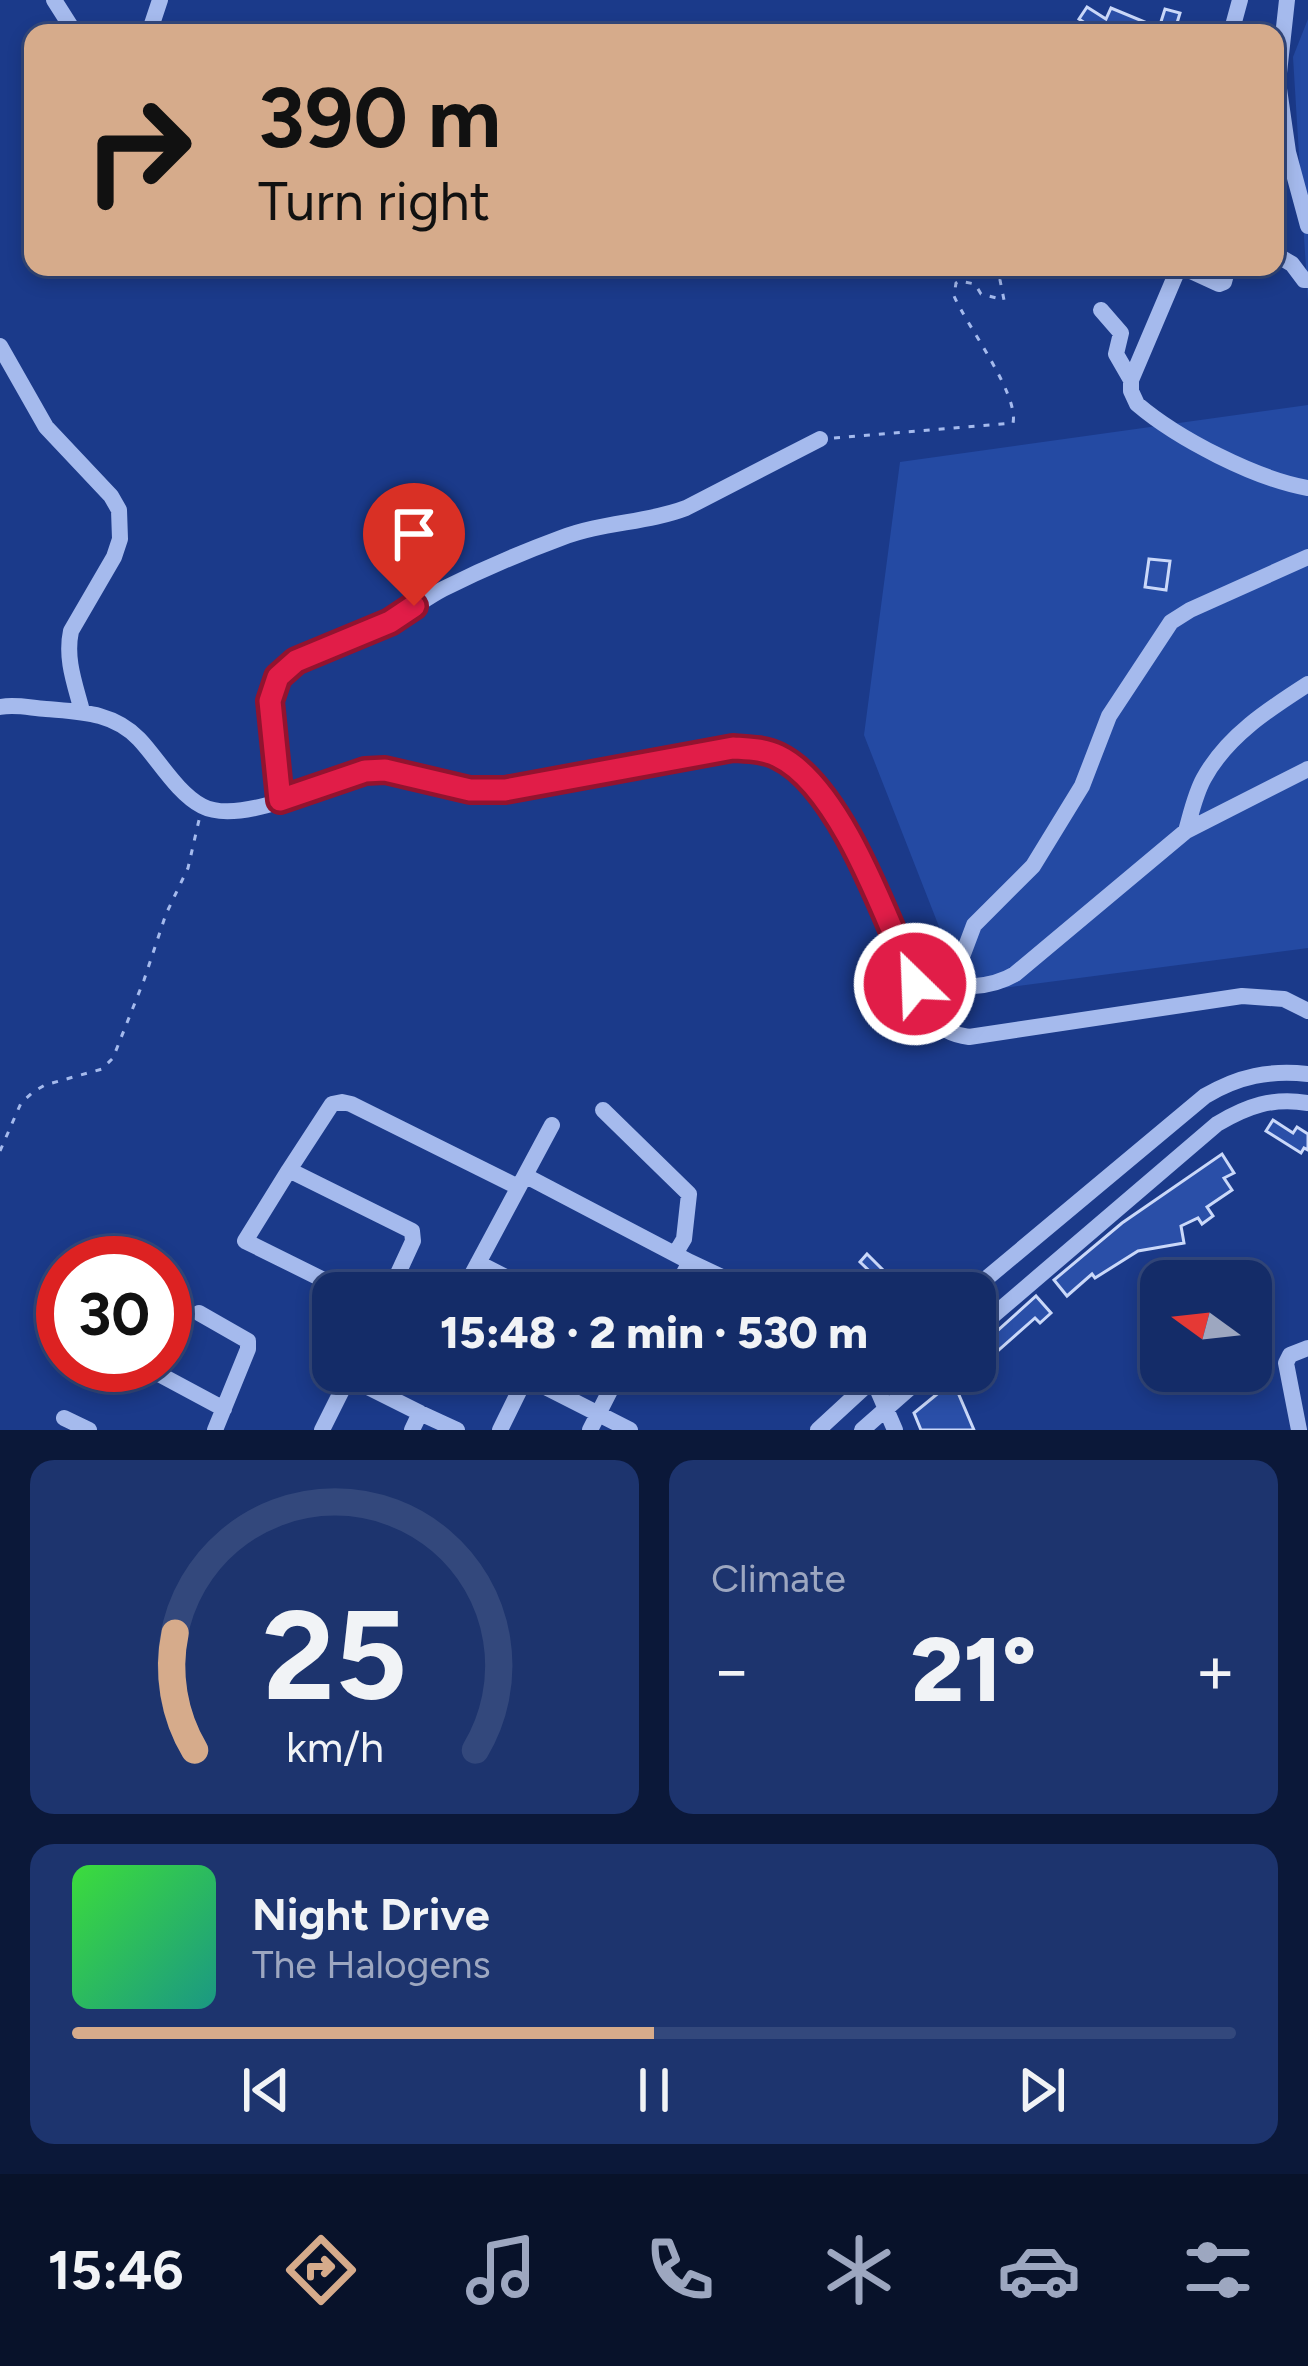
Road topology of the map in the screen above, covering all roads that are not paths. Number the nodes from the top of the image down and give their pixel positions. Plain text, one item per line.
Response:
1 (1284, 124) edge
2 (1308, 226) edge
3 (1284, 259) edge
4 (1176, 276) edge
5 (1201, 276) edge
6 (1226, 276) edge
7 (1308, 280) edge
8 (1101, 310) dead end
9 (0, 346) edge
10 (1131, 380) junction
11 (820, 440) road end
12 (1308, 488) edge
13 (1308, 556) edge
14 (1308, 684) edge
15 (0, 706) edge
16 (82, 711) junction
17 (1308, 769) edge
18 (280, 800) junction
19 (1186, 831) junction
20 (915, 984) junction
21 (951, 986) junction
22 (1308, 1011) edge
23 (1308, 1074) edge
24 (1308, 1103) edge
25 (603, 1110) dead end
26 (552, 1125) dead end
27 (289, 1170) junction
28 (522, 1181) junction
29 (682, 1258) junction
30 (478, 1263) junction
31 (399, 1272) edge
32 (473, 1272) edge
33 (496, 1272) edge
34 (678, 1272) edge
35 (711, 1272) edge
36 (994, 1272) edge
37 (312, 1274) edge
38 (199, 1313) dead end
39 (996, 1313) edge
40 (1308, 1348) edge
41 (192, 1392) edge
42 (341, 1392) edge
43 (375, 1392) edge
44 (514, 1392) edge
45 (548, 1392) edge
46 (609, 1392) edge
47 (855, 1392) edge
48 (879, 1392) edge
49 (905, 1392) edge
50 (224, 1409) junction
51 (885, 1410) junction
52 (64, 1418) dead end
53 (416, 1422) edge
54 (594, 1422) edge
55 (89, 1430) edge
56 (215, 1430) edge
57 (322, 1430) edge
58 (457, 1430) edge
59 (500, 1430) edge
60 (630, 1430) edge
61 (818, 1430) edge
62 (862, 1430) edge
63 (895, 1430) edge
64 (1299, 1430) edge

1 - 2 street
3 - 7 street
4 - 10 street
5 - 6 street
8 - 10 street
9 - 16 street
10 - 12 street
11 - 18 street
13 - 21 street
14 - 19 street
15 - 16 street
16 - 18 street
17 - 19 street
18 - 20 street
19 - 21 street
20 - 21 street
20 - 22 street
23 - 36 street
24 - 39 street
25 - 29 street
26 - 28 street
27 - 28 street
27 - 31 street
27 - 37 street
28 - 29 street
28 - 30 street
29 - 34 street
29 - 35 street
30 - 32 street
30 - 33 street
38 - 50 street
40 - 64 street
41 - 50 street
42 - 57 street
43 - 53 street
44 - 59 street
45 - 54 street
46 - 54 street
47 - 61 street
48 - 51 street
49 - 51 street
50 - 56 street
51 - 62 street
51 - 63 street
52 - 55 street
53 - 58 street
54 - 60 street

